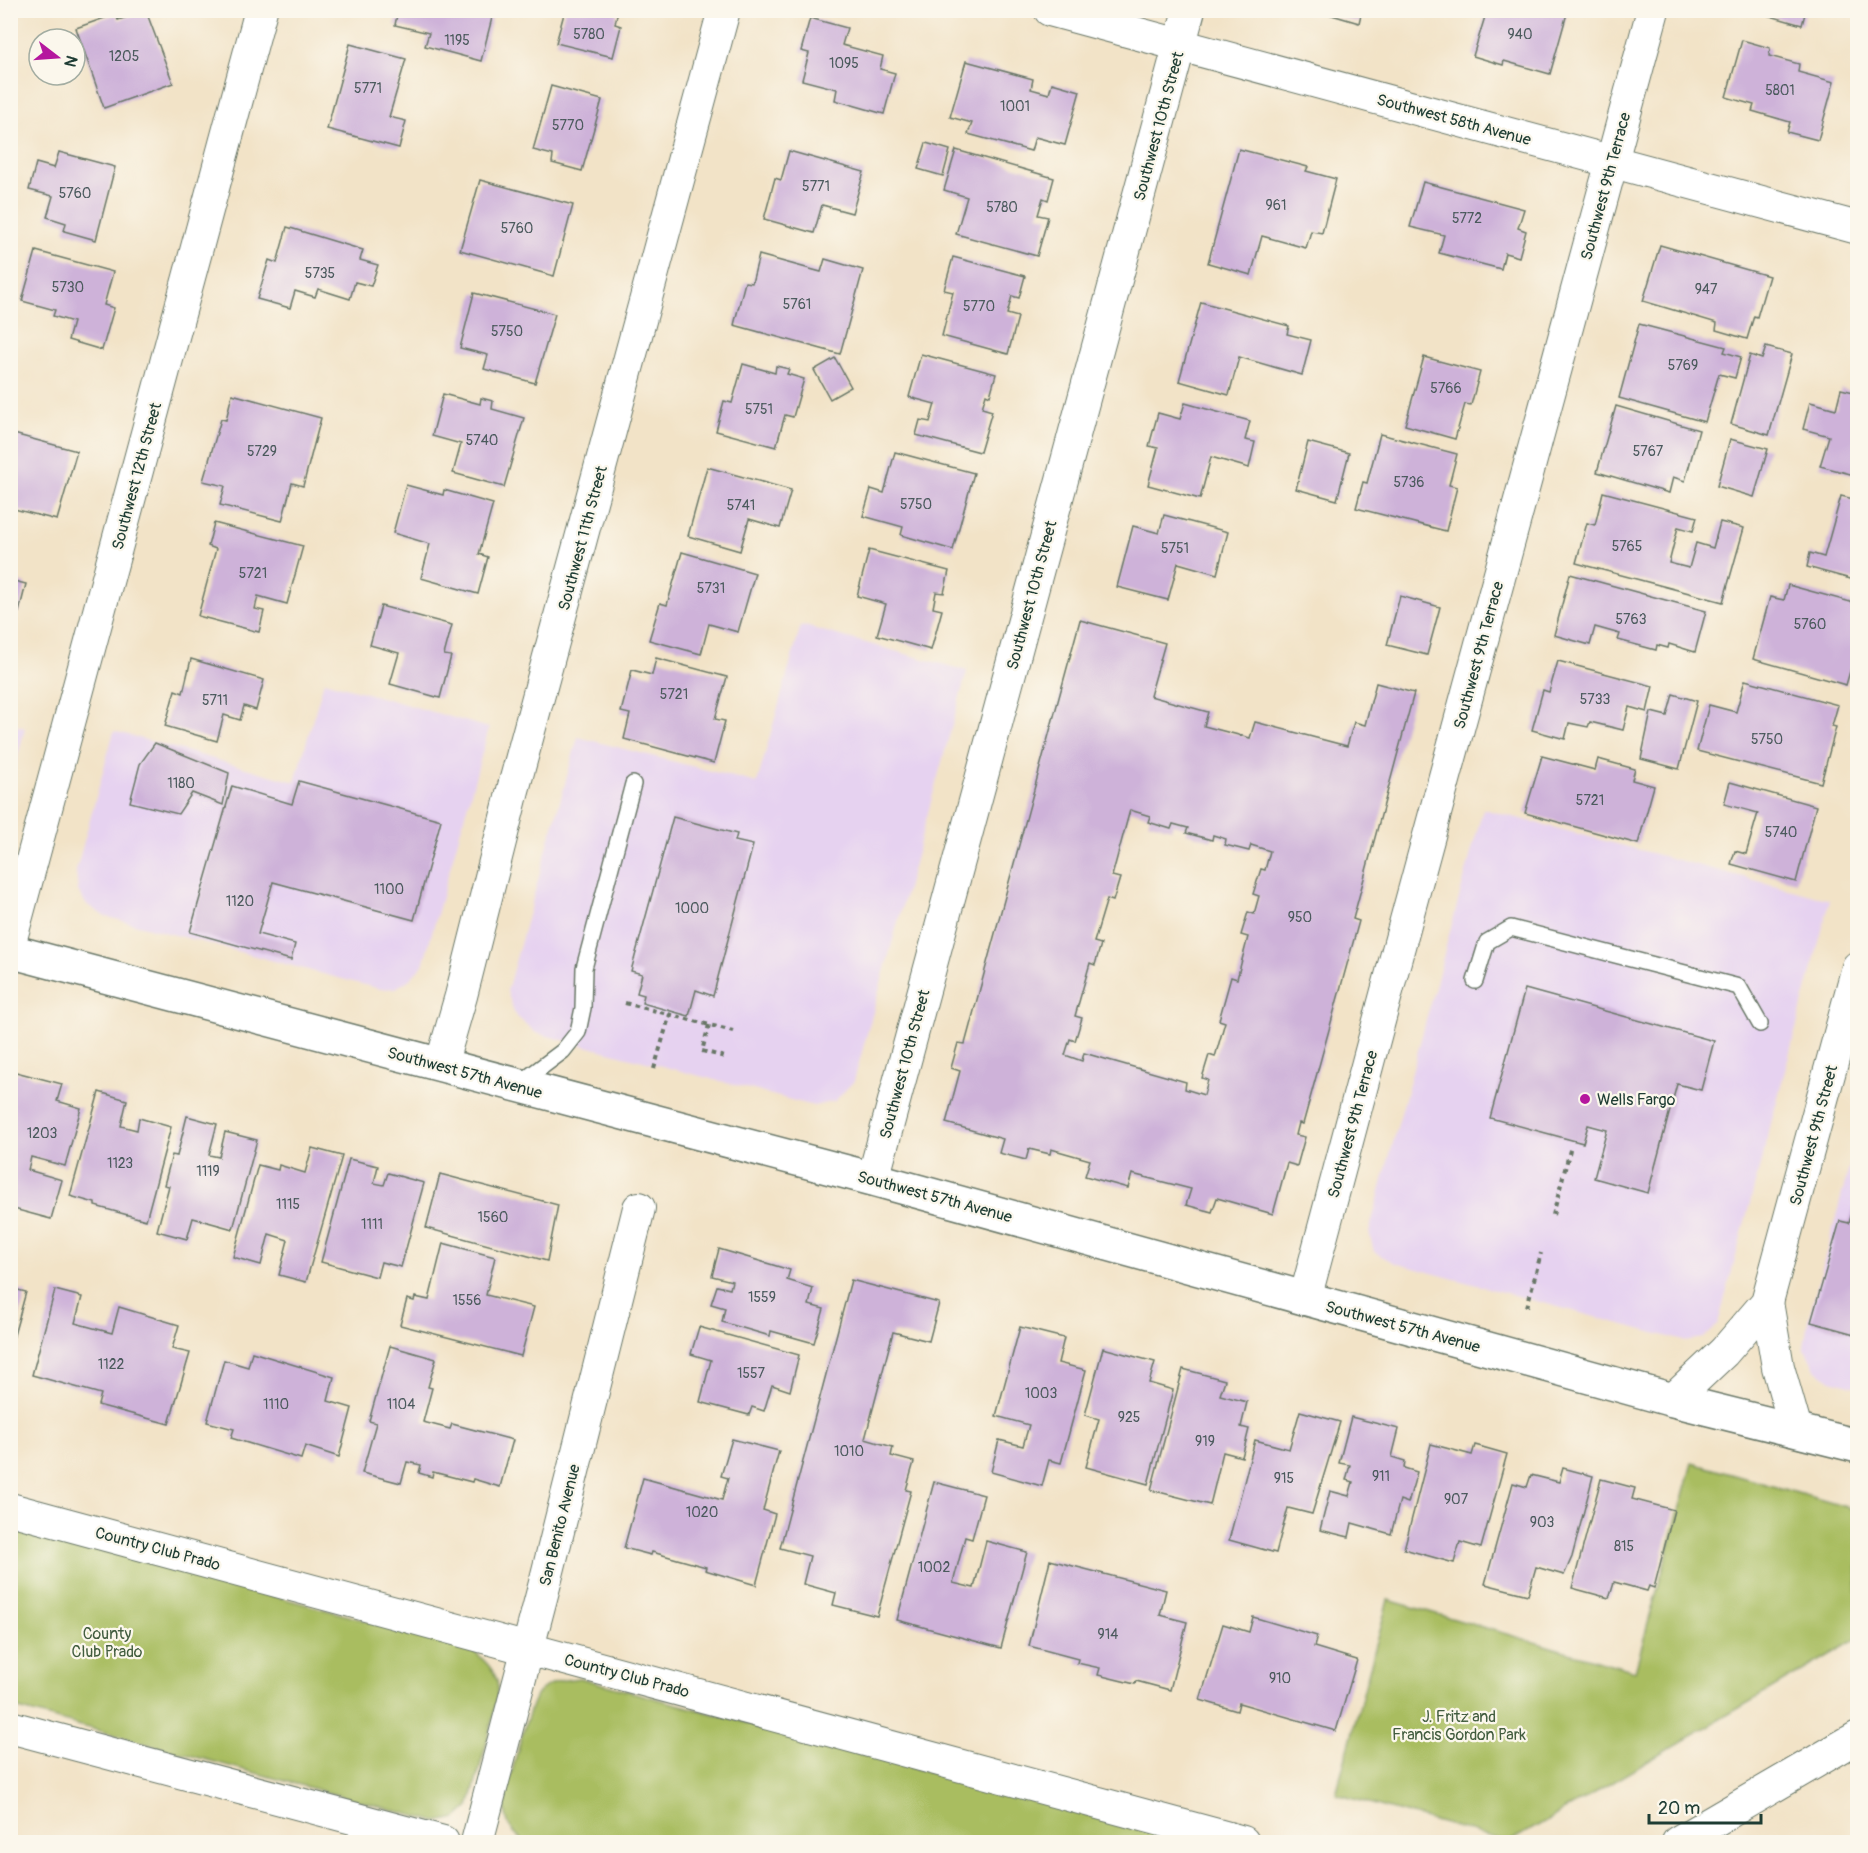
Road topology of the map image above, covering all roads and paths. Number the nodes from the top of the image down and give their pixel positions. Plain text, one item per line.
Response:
1 (724, 10) edge
2 (1050, 10) edge
3 (1189, 10) edge
4 (1653, 10) edge
5 (260, 12) edge
6 (1180, 45) junction
7 (1612, 162) junction
8 (1857, 228) edge
9 (633, 784) dead end
10 (10, 942) edge
11 (10, 951) edge
12 (1857, 967) edge
13 (1475, 981) dead end
14 (626, 1003) dead end
15 (670, 1014) junction
16 (1760, 1024) dead end
17 (709, 1025) junction
18 (733, 1031) dead end
19 (725, 1057) dead end
20 (441, 1065) junction
21 (654, 1069) dead end
22 (516, 1086) junction
23 (1571, 1146) dead end
24 (873, 1179) junction
25 (639, 1208) dead end
26 (1553, 1215) dead end
27 (1541, 1253) dead end
28 (1305, 1299) junction
29 (1767, 1302) junction
30 (1527, 1307) dead end
31 (1673, 1400) junction
32 (1796, 1430) junction
33 (1857, 1446) edge
34 (10, 1509) edge
35 (528, 1648) junction
36 (10, 1727) edge
37 (1857, 1737) edge
38 (443, 1842) edge
39 (477, 1842) edge
40 (1243, 1842) edge
41 (1678, 1842) edge

1 - 20 street, Southwest 11th Street
2 - 6 street, Southwest 58th Avenue
3 - 6 street, Southwest 10th Street
4 - 7 street, Southwest 9th Terrace
5 - 10 street, Southwest 12th Street
6 - 7 street, Southwest 58th Avenue
6 - 24 street, Southwest 10th Street
7 - 8 street, Southwest 58th Avenue
7 - 28 street, Southwest 9th Terrace
9 - 22 lane
11 - 20 main road, Southwest 57th Avenue
12 - 29 street, Southwest 9th Street
13 - 16 lane
14 - 15 path
15 - 17 path
15 - 21 path
17 - 18 path
17 - 19 path
20 - 22 main road, Southwest 57th Avenue
22 - 24 main road, Southwest 57th Avenue
23 - 26 path
24 - 28 main road, Southwest 57th Avenue
25 - 35 street, San Benito Avenue
27 - 30 path
28 - 31 main road, Southwest 57th Avenue
29 - 31 street, Southwest 9th Street
29 - 32 street, Southwest 9th Street
31 - 32 main road, Southwest 57th Avenue
32 - 33 main road, Southwest 57th Avenue
34 - 35 street, Country Club Prado
35 - 39 street, San Benito Avenue
35 - 40 street, Country Club Prado
36 - 38 street
37 - 41 street

